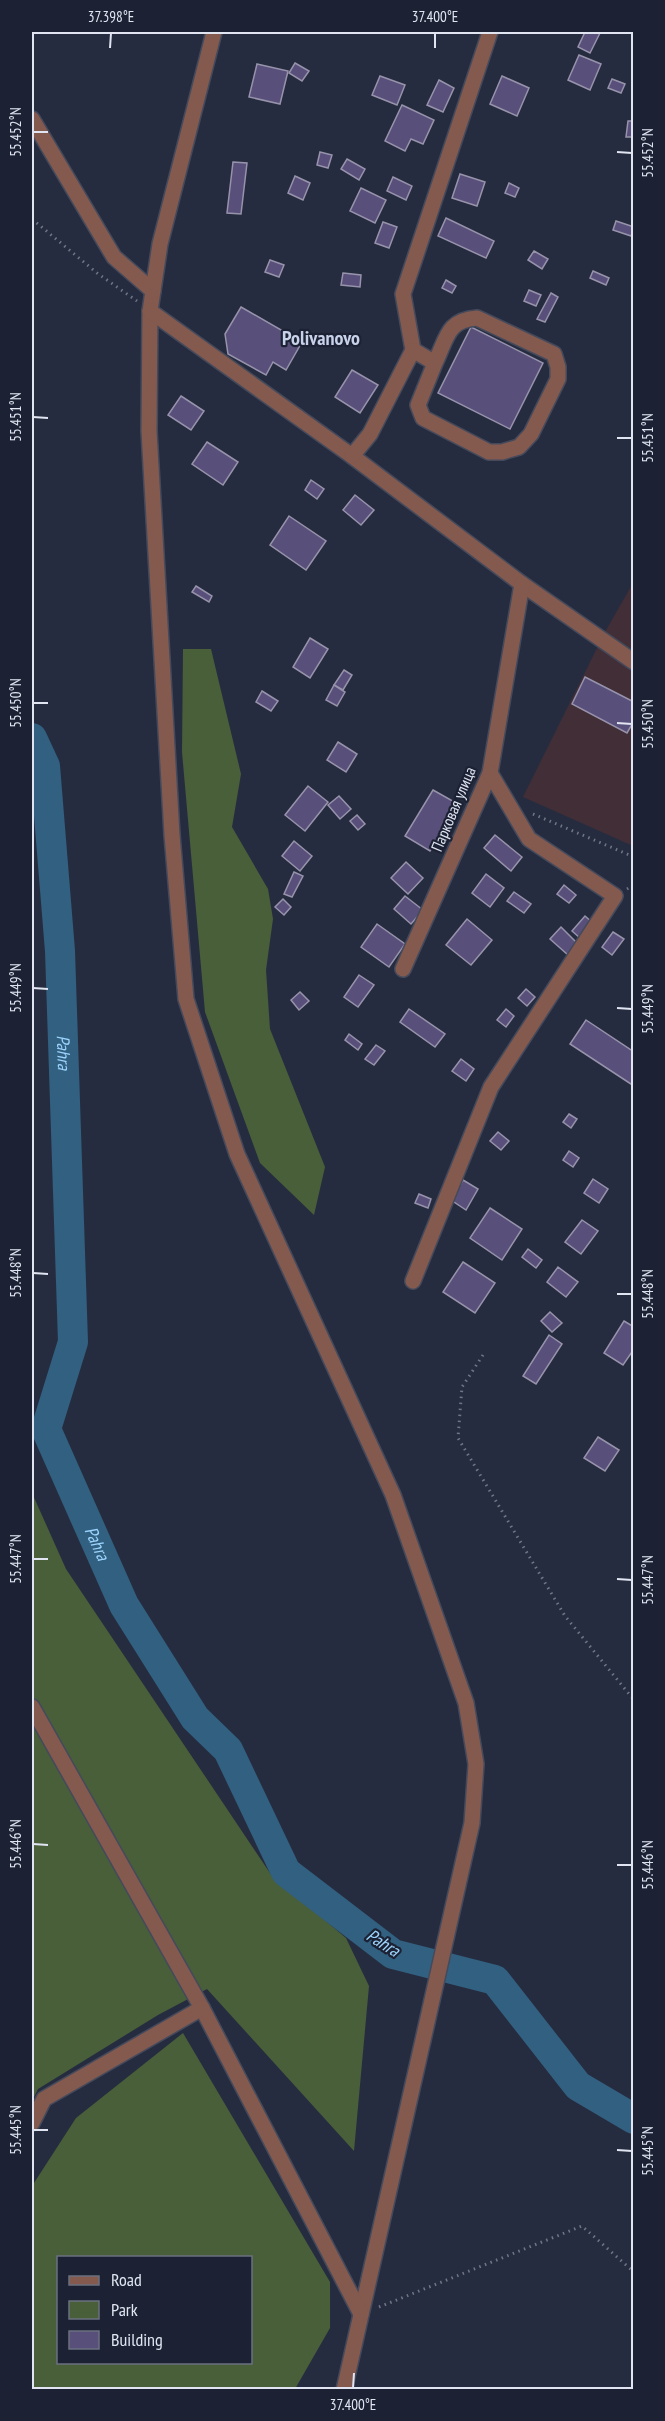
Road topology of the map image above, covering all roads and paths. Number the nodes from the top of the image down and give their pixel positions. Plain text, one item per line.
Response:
1 (213, 32) edge
2 (490, 32) edge
3 (32, 119) edge
4 (32, 219) edge
5 (153, 291) junction
6 (150, 311) junction
7 (413, 350) junction
8 (435, 363) junction
9 (352, 456) junction
10 (522, 584) junction
11 (633, 662) edge
12 (490, 773) junction
13 (507, 803) junction
14 (633, 857) edge
15 (403, 969) dead end
16 (413, 1281) dead end
17 (483, 1355) dead end
18 (633, 1700) edge
19 (32, 1707) edge
20 (202, 2008) junction
21 (32, 2122) edge
22 (633, 2272) edge
23 (361, 2314) junction
24 (344, 2390) edge

1 - 5 street
2 - 7 street
3 - 5 street
4 - 6 path
5 - 6 street
6 - 9 street
6 - 23 street
7 - 8 street
7 - 9 street
8 - 8 street
9 - 10 street
10 - 11 street
10 - 12 street, Парковая улица
12 - 13 street
12 - 15 street, Парковая улица
13 - 14 path
13 - 16 street
17 - 18 path
19 - 20 street
20 - 21 street
20 - 23 street
22 - 23 path
23 - 24 street

